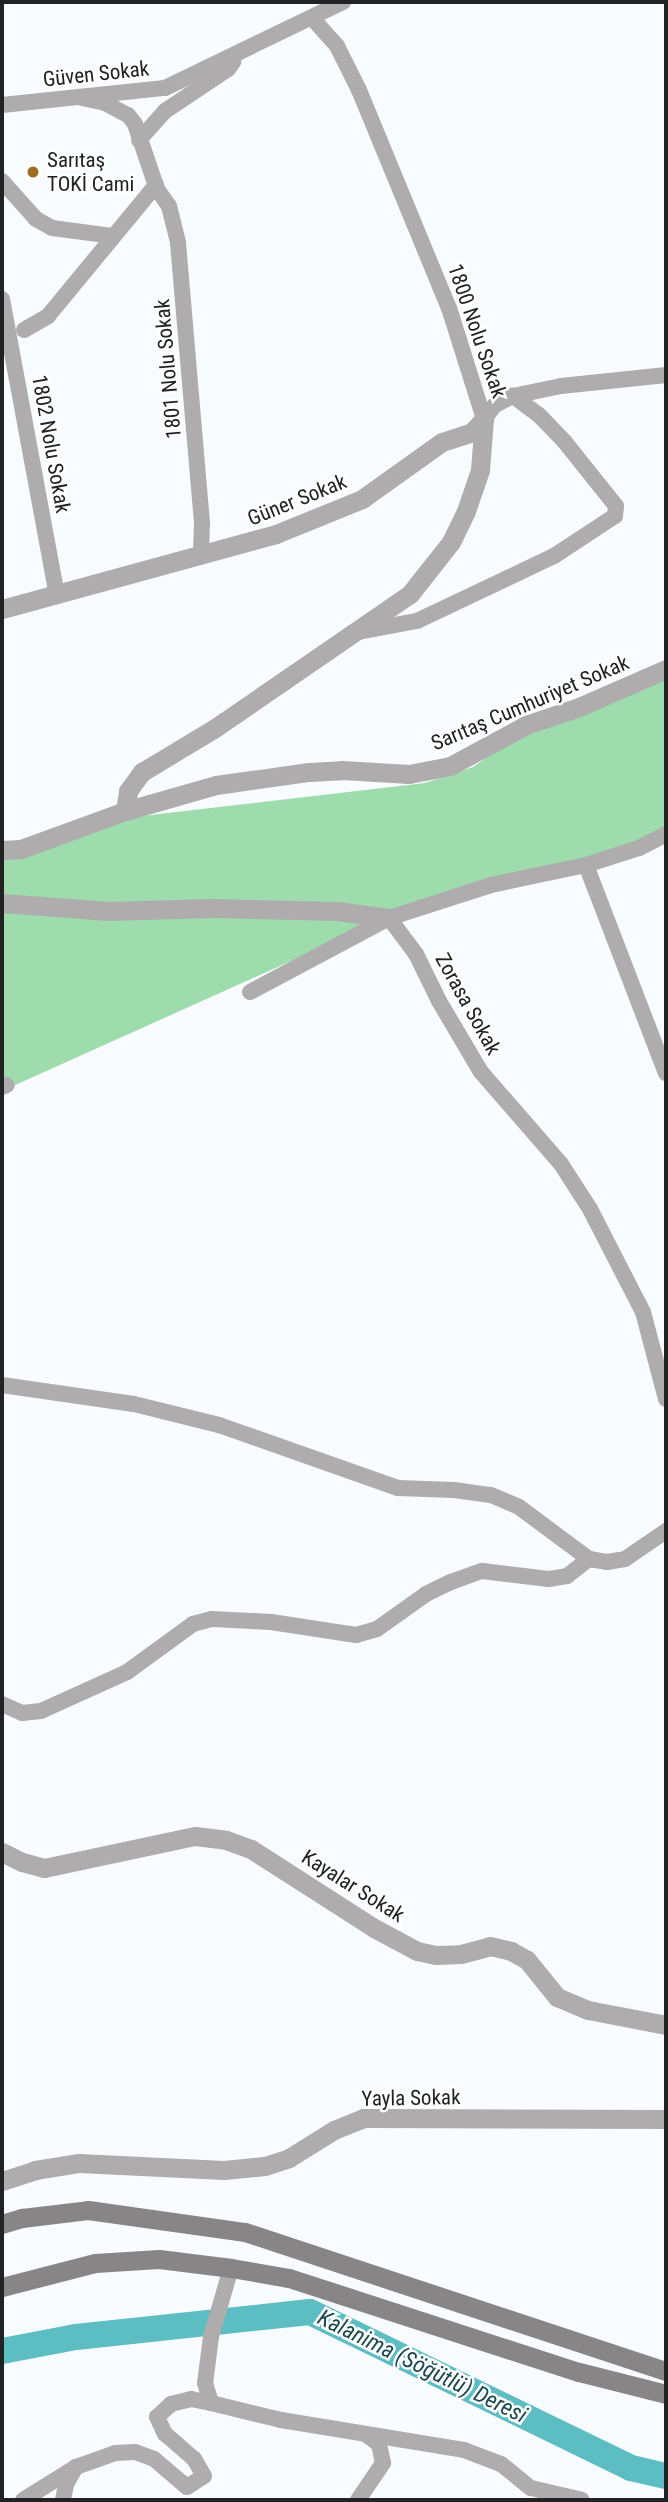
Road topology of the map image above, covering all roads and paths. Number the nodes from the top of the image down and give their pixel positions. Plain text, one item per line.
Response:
1 (343, 2) edge
2 (312, 18) junction
3 (237, 55) junction
4 (82, 98) junction
5 (2, 105) edge
6 (139, 140) junction
7 (2, 181) edge
8 (156, 185) junction
9 (113, 236) junction
10 (2, 299) edge
11 (24, 330) dead end
12 (666, 375) edge
13 (513, 396) junction
14 (484, 419) junction
15 (201, 555) junction
16 (57, 596) junction
17 (2, 609) edge
18 (358, 632) junction
19 (666, 669) edge
20 (125, 811) junction
21 (666, 834) edge
22 (2, 850) edge
23 (586, 865) junction
24 (2, 903) edge
25 (389, 918) junction
26 (250, 992) dead end
27 (666, 1073) edge
28 (2, 1385) edge
29 (666, 1399) edge
30 (666, 1531) edge
31 (589, 1559) junction
32 (2, 1704) edge
33 (2, 1852) edge
34 (666, 2025) edge
35 (666, 2119) edge
36 (2, 2180) edge
37 (2, 2224) edge
38 (231, 2268) junction
39 (2, 2287) edge
40 (666, 2371) edge
41 (666, 2394) edge
42 (211, 2403) junction
43 (363, 2433) junction
44 (76, 2467) junction
45 (23, 2500) edge
46 (63, 2500) edge
47 (358, 2500) edge
48 (582, 2500) edge

1 - 2 street, Güven Sokak
2 - 3 street, Güven Sokak
2 - 14 street, 1800 Nolu Sokak
3 - 4 street, Güven Sokak
3 - 6 street
4 - 5 street, Güven Sokak
4 - 6 street, 1801 Nolu Sokak
6 - 8 street, 1801 Nolu Sokak
7 - 9 street
8 - 9 street
8 - 15 street, 1801 Nolu Sokak
9 - 11 street
10 - 16 street, 1802 Nolu Sokak
12 - 13 street, Güner Sokak
13 - 14 street, Güner Sokak
13 - 18 street
14 - 15 street, Güner Sokak
14 - 18 street, 1800 Nolu Sokak
15 - 16 street, Güner Sokak
16 - 17 street, Güner Sokak
18 - 20 street, 1800 Nolu Sokak
19 - 20 street, Sarıtaş Cumhuriyet Sokak
20 - 22 street, Sarıtaş Cumhuriyet Sokak
21 - 23 street
23 - 25 street
23 - 27 street
24 - 25 street
25 - 26 street
25 - 29 street, Zorasa Sokak
28 - 31 street
30 - 31 street
31 - 32 street
33 - 34 street, Kayalar Sokak
35 - 36 street, Yayla Sokak
37 - 40 main road
38 - 39 main road
38 - 41 main road
38 - 42 street
42 - 43 street
42 - 44 street
43 - 47 street
43 - 48 street
44 - 45 street
44 - 46 street

